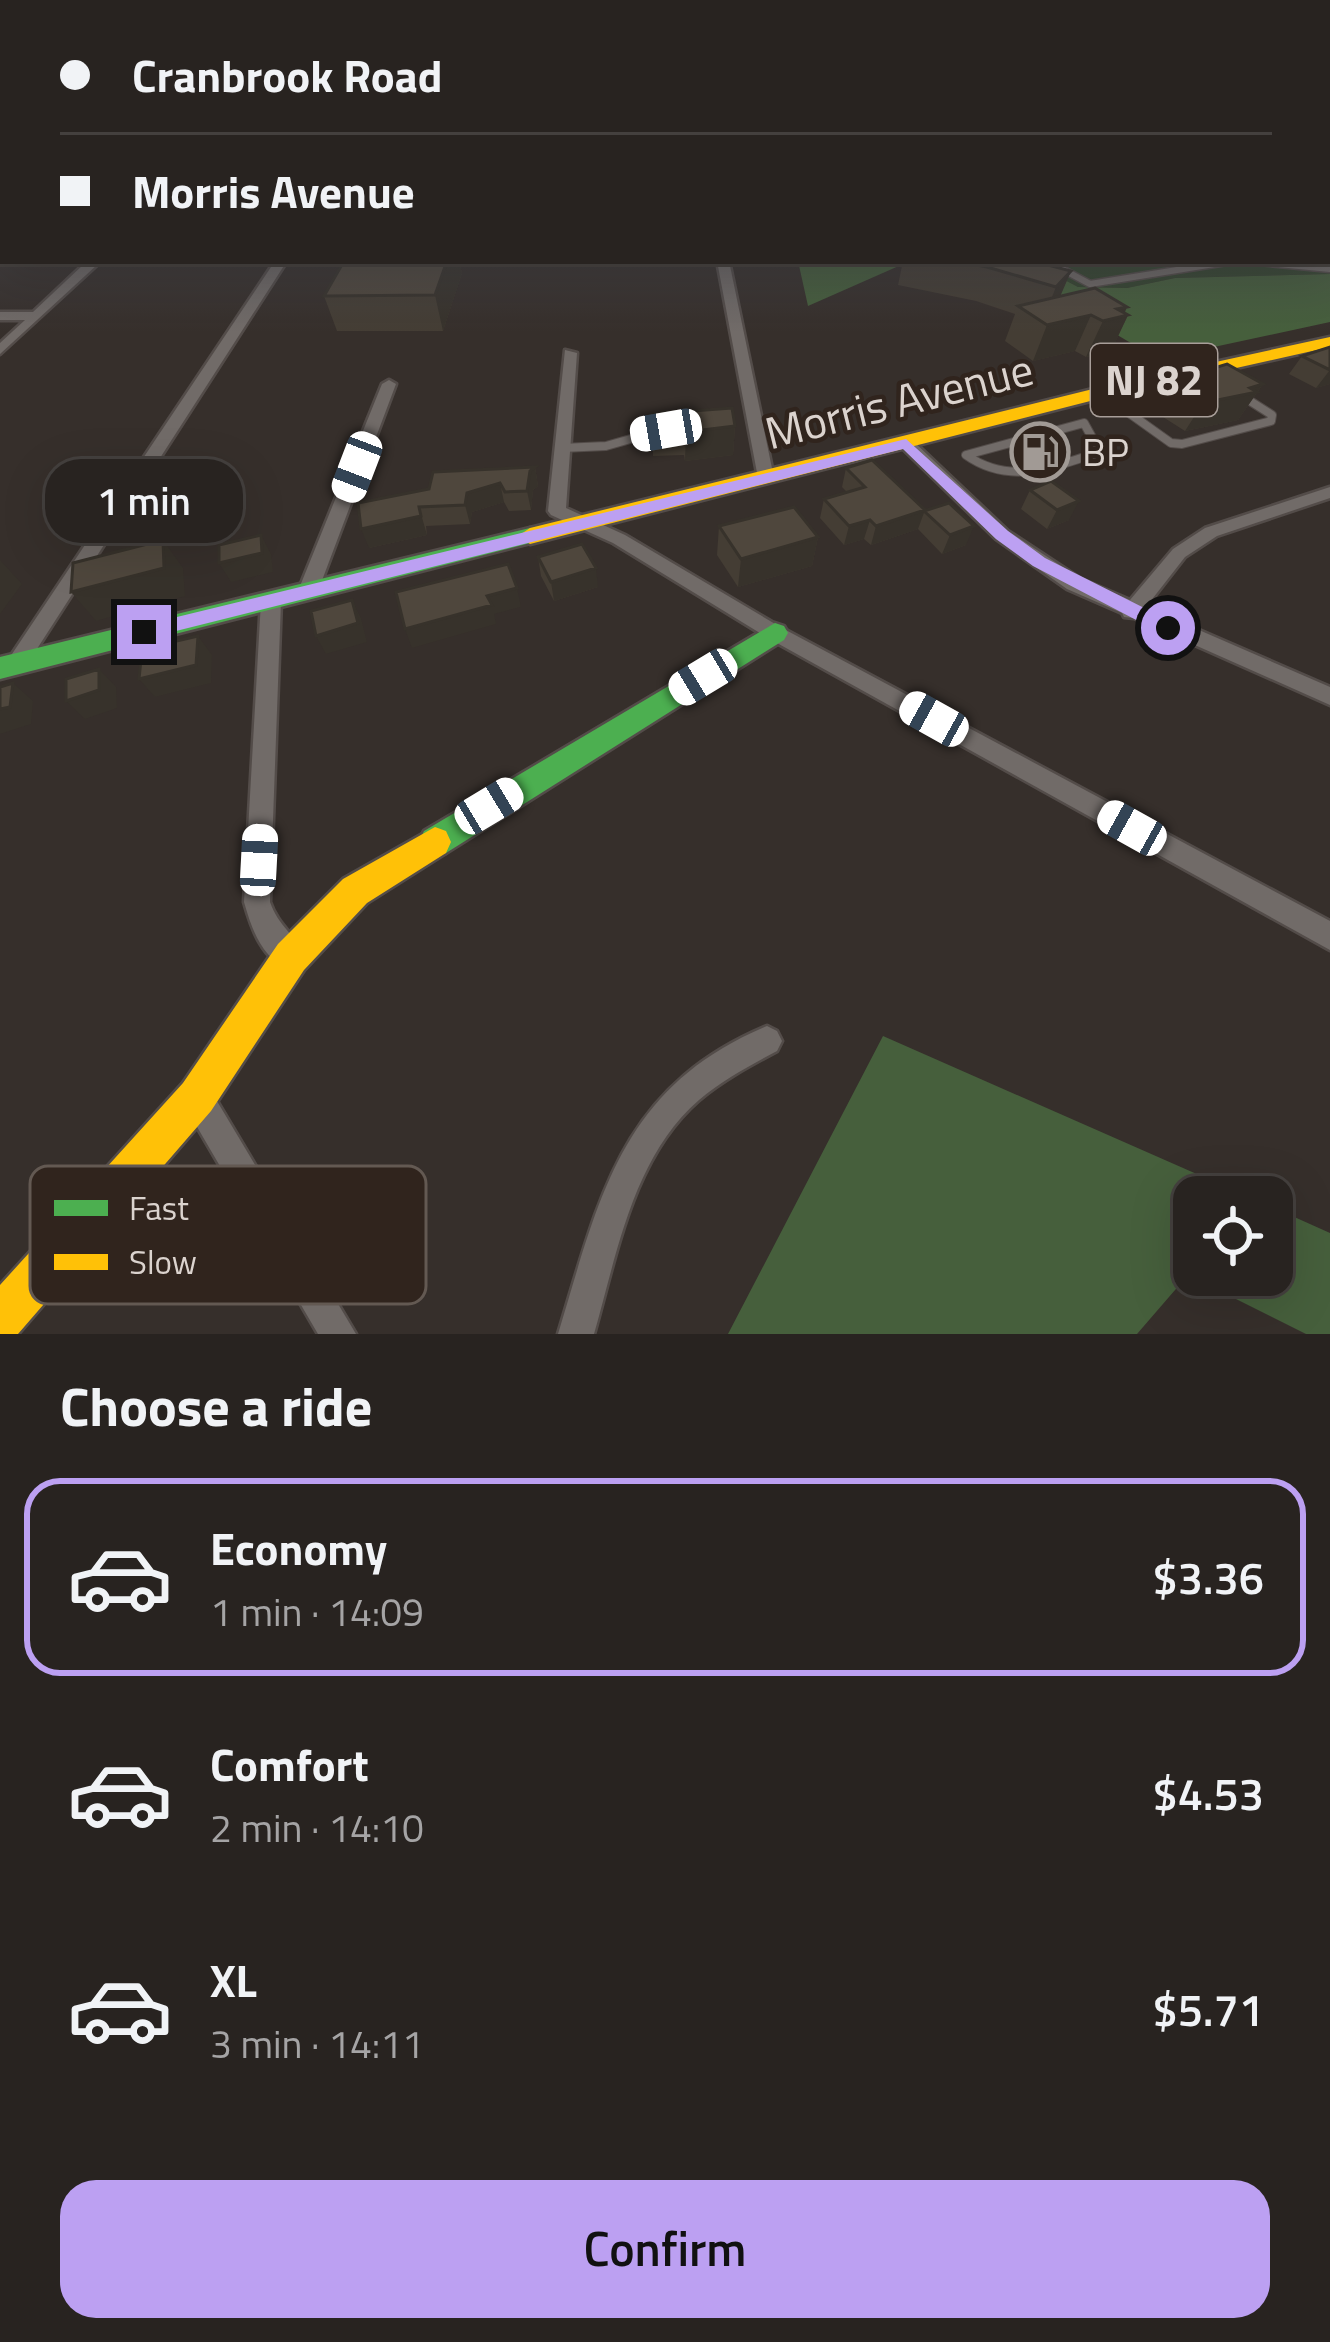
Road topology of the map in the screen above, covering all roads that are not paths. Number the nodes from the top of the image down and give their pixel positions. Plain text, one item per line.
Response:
1 (92, 264) edge
2 (279, 264) edge
3 (724, 264) edge
4 (1053, 264) edge
5 (1214, 264) edge
6 (1279, 264) edge
7 (1330, 269) edge
8 (0, 316) edge
9 (36, 316) junction
10 (1322, 349) edge
11 (0, 350) edge
12 (570, 353) dead end
13 (389, 384) dead end
14 (1237, 392) edge
15 (1101, 393) junction
16 (755, 427) junction
17 (733, 428) edge
18 (666, 430) edge
19 (906, 443) junction
20 (562, 448) junction
21 (966, 455) joint
22 (766, 478) junction
23 (1330, 492) edge
24 (587, 524) junction
25 (308, 591) junction
26 (271, 601) junction
27 (1131, 612) junction
28 (775, 633) junction
29 (8, 665) edge
30 (1330, 697) edge
31 (1330, 936) edge
32 (291, 957) junction
33 (766, 1041) dead end
34 (196, 1097) junction
35 (135, 1166) edge
36 (237, 1166) edge
37 (30, 1285) edge
38 (320, 1304) edge
39 (0, 1319) edge
40 (338, 1334) edge
41 (576, 1334) edge

1 - 9 street
2 - 29 street
3 - 16 street
4 - 5 lane
6 - 7 lane
8 - 9 street
9 - 11 street
10 - 15 main road, Morris Avenue / NJ 82
12 - 20 street
13 - 25 street
14 - 15 lane
15 - 19 main road, Morris Avenue / NJ 82
16 - 17 lane
16 - 22 street
18 - 20 lane
19 - 22 main road, Morris Avenue / NJ 82
19 - 27 street
20 - 24 street
21 - 21 lane
22 - 24 main road, Morris Avenue / NJ 82
23 - 27 street
24 - 25 main road, Morris Avenue / NJ 82
24 - 28 street
25 - 26 main road, Morris Avenue / NJ 82
26 - 29 main road, Morris Avenue / NJ 82
26 - 32 street
27 - 30 street
28 - 31 street
28 - 32 main road
32 - 34 main road
33 - 41 street
34 - 35 main road
34 - 36 street
37 - 39 main road
38 - 40 street

